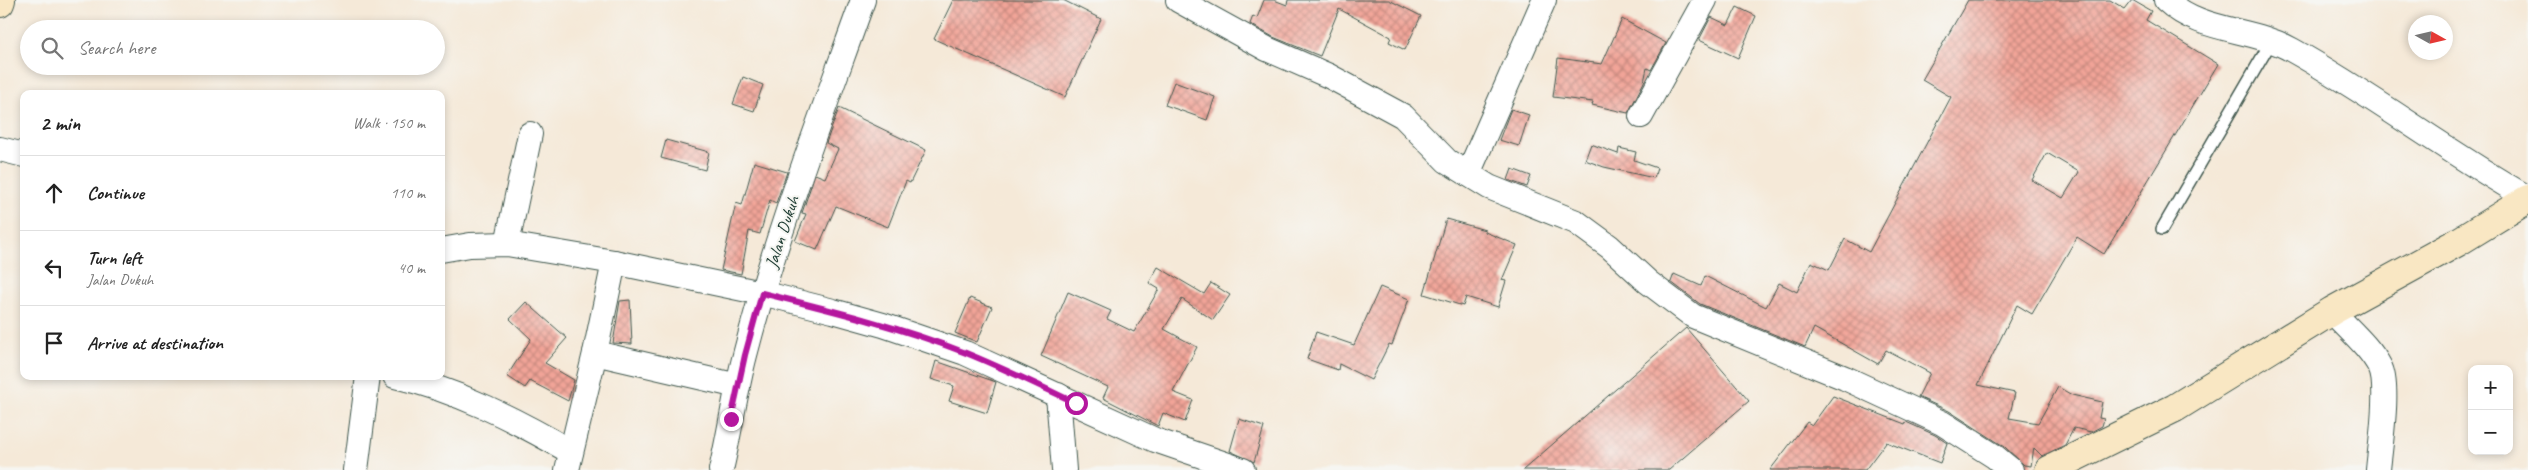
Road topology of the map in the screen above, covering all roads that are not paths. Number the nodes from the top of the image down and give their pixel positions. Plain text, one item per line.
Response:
1 (863, 0) edge
2 (1178, 0) edge
3 (1544, 0) edge
4 (1705, 0) edge
5 (2166, 0) edge
6 (2271, 42) junction
7 (1641, 116) dead end
8 (530, 134) dead end
9 (0, 149) edge
10 (20, 153) edge
11 (1468, 174) junction
12 (2528, 199) edge
13 (2162, 228) dead end
14 (507, 244) junction
15 (445, 249) edge
16 (614, 262) junction
17 (762, 293) junction
18 (2332, 311) junction
19 (595, 353) junction
20 (367, 380) edge
21 (408, 380) edge
22 (738, 386) junction
23 (1058, 395) junction
24 (569, 461) edge
25 (2054, 469) edge
26 (356, 470) edge
27 (721, 470) edge
28 (1064, 470) edge
29 (1243, 470) edge
30 (2011, 470) edge
31 (2378, 470) edge

1 - 17 street, Jalan Dukuh
2 - 11 street
3 - 11 street
4 - 7 street
5 - 6 street
6 - 12 street
6 - 13 lane
8 - 14 street
9 - 10 street
11 - 30 street
12 - 18 street
14 - 15 street
14 - 16 street
16 - 17 street
16 - 19 street
17 - 22 street, Jalan Dukuh
17 - 23 street
18 - 25 street
18 - 31 street
19 - 22 street
19 - 24 street
20 - 26 street
21 - 24 street
22 - 27 street, Jalan Dukuh
23 - 28 street
23 - 29 street

